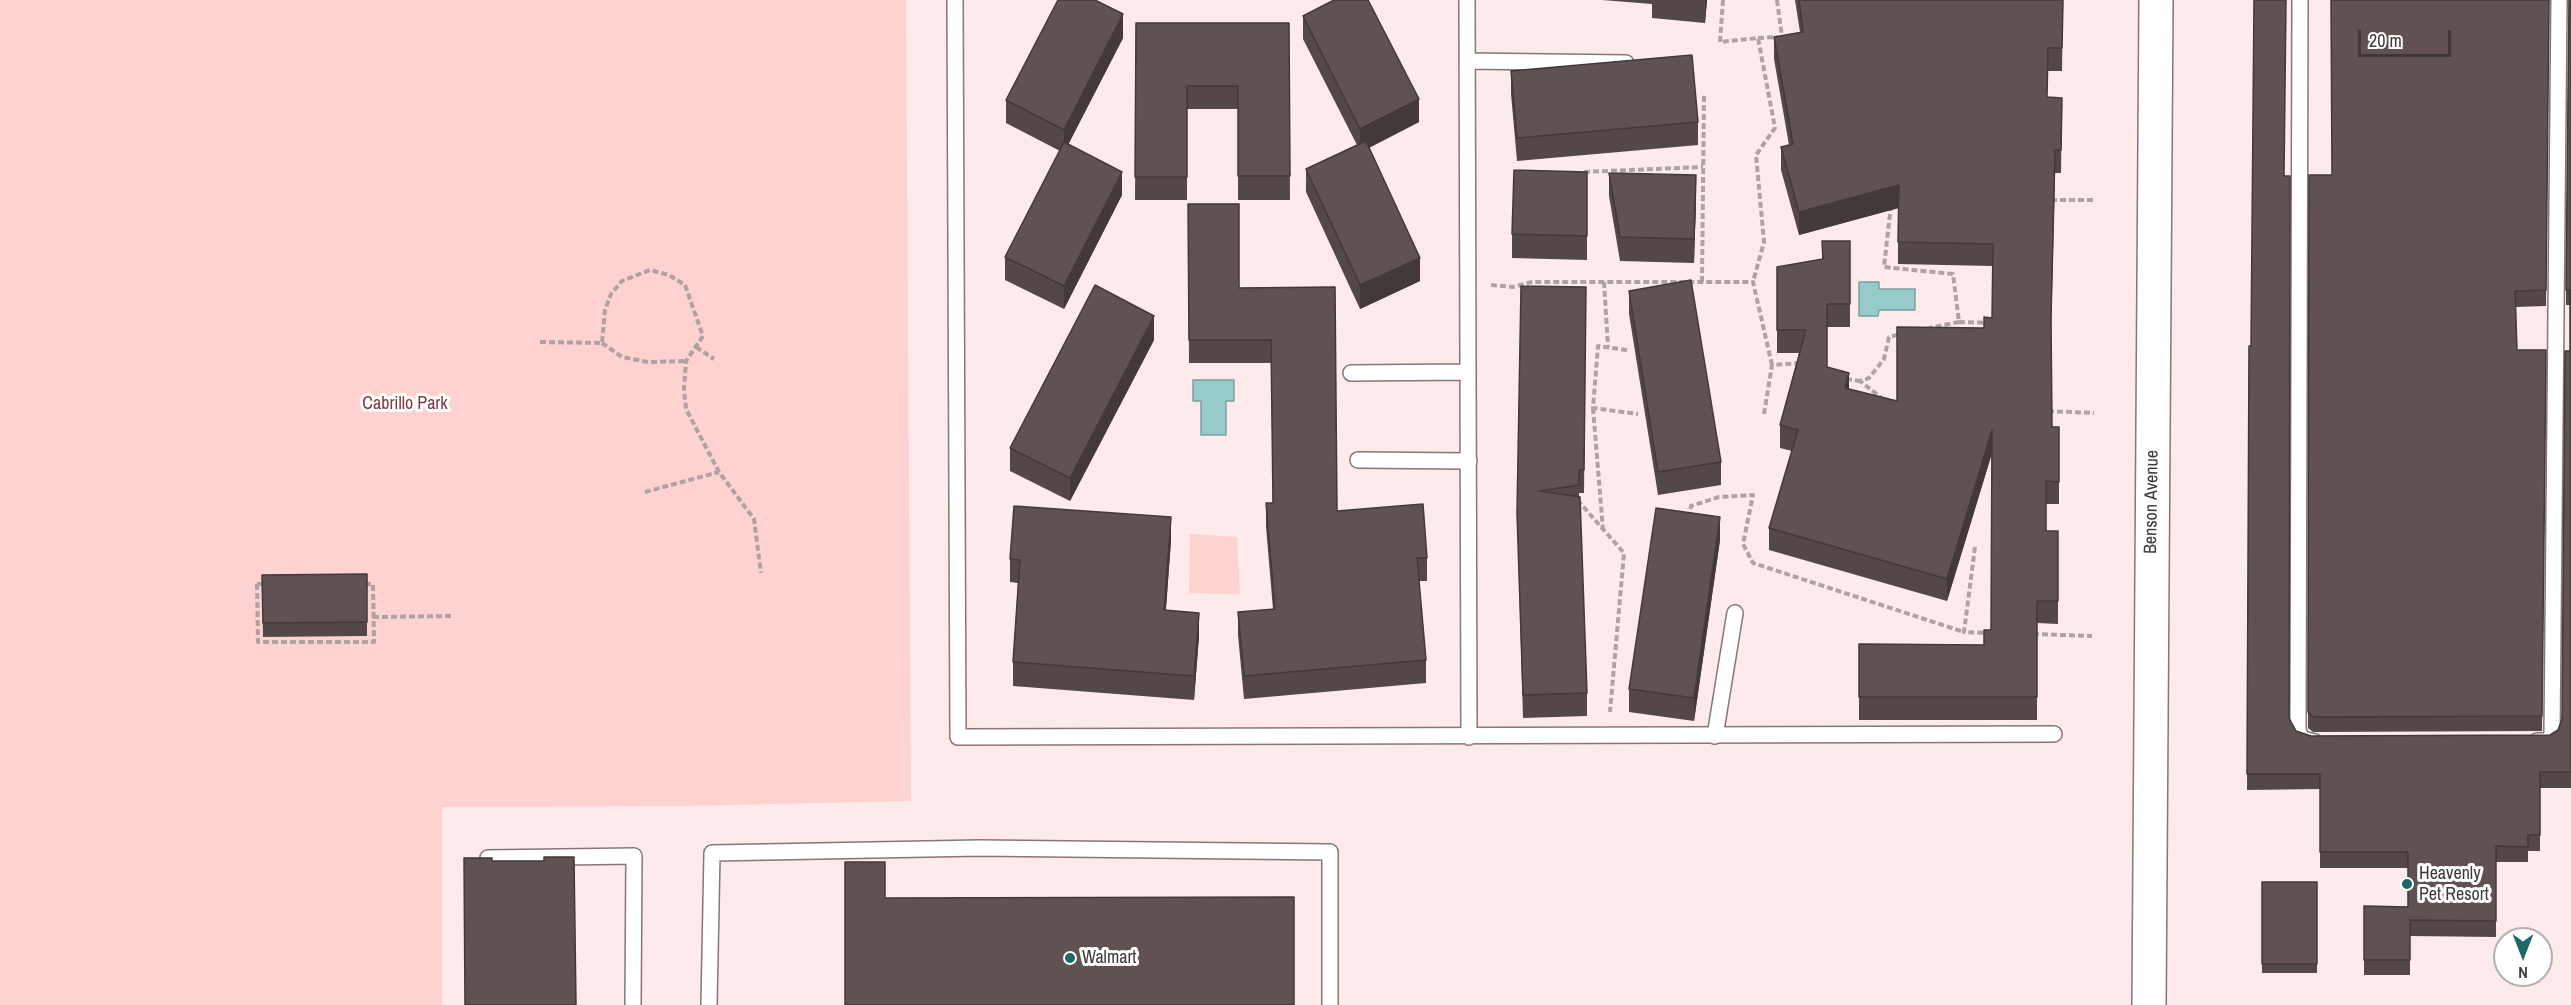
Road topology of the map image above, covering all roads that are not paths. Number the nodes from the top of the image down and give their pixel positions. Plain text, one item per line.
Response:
1 (955, 0) edge
2 (1467, 0) edge
3 (2156, 0) edge
4 (2300, 0) edge
5 (2559, 0) edge
6 (1467, 61) junction
7 (1638, 63) edge
8 (1467, 372) junction
9 (1352, 373) dead end
10 (1358, 460) dead end
11 (1469, 462) junction
12 (1735, 613) dead end
13 (2054, 734) dead end
14 (1715, 736) junction
15 (1469, 737) junction
16 (2525, 741) edge
17 (2334, 742) edge
18 (488, 858) edge
19 (633, 1005) edge
20 (709, 1005) edge
21 (1330, 1005) edge
22 (2149, 1005) edge

1 - 15 lane
2 - 6 lane
3 - 22 main road, Benson Avenue
4 - 17 lane
5 - 16 lane
6 - 7 lane
6 - 8 lane
8 - 9 lane
8 - 11 lane
10 - 11 lane
11 - 15 lane
12 - 14 lane
13 - 14 lane
14 - 15 lane
18 - 19 lane
20 - 21 lane

